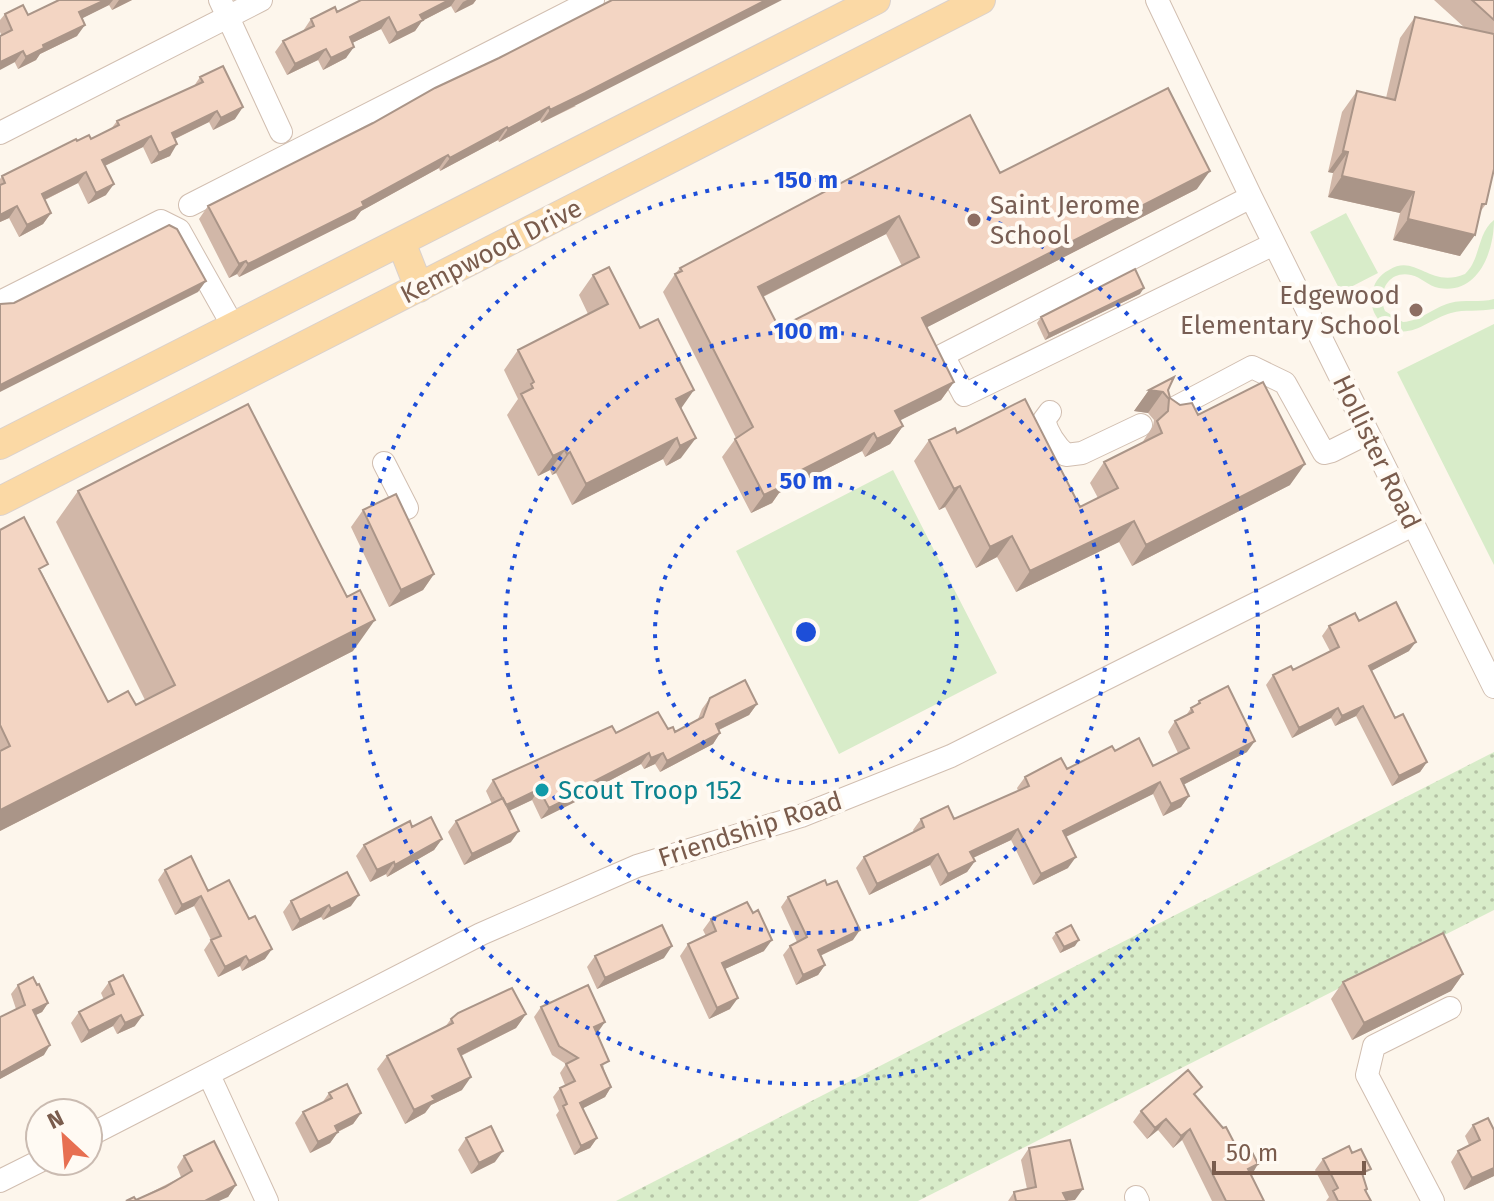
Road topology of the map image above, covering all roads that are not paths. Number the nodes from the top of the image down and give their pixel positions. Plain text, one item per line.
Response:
1 (261, 0) edge
2 (593, 0) edge
3 (876, 0) edge
4 (981, 0) edge
5 (1157, 0) edge
6 (224, 9) edge
7 (786, 46) junction
8 (805, 89) junction
9 (281, 132) dead end
10 (0, 133) edge
11 (1251, 197) junction
12 (190, 205) dead end
13 (401, 242) junction
14 (1274, 244) junction
15 (419, 288) junction
16 (0, 302) edge
17 (233, 326) junction
18 (1050, 412) dead end
19 (1167, 412) edge
20 (1141, 425) dead end
21 (1368, 433) junction
22 (0, 445) edge
23 (384, 463) dead end
24 (0, 501) edge
25 (407, 508) edge
26 (1413, 525) junction
27 (1494, 687) edge
28 (1450, 1008) dead end
29 (209, 1075) junction
30 (104, 1128) edge
31 (24, 1169) edge
32 (0, 1181) edge
33 (267, 1201) edge
34 (1433, 1201) edge

1 - 6 street
2 - 12 street
3 - 7 main road, Kempwood Drive
4 - 8 main road, Kempwood Drive
5 - 11 street, Hollister Road
6 - 9 street
6 - 10 street
7 - 8 main road
7 - 13 main road, Kempwood Drive
8 - 15 main road, Kempwood Drive
11 - 14 street, Hollister Road
11 - 14 street
13 - 15 main road
13 - 17 main road, Kempwood Drive
14 - 21 street, Hollister Road
15 - 24 main road, Kempwood Drive
16 - 17 street
17 - 22 main road, Kempwood Drive
18 - 20 street
19 - 21 street
21 - 26 street, Hollister Road
23 - 25 street
26 - 27 street, Hollister Road
26 - 29 street, Friendship Road
28 - 34 street
29 - 30 street, Friendship Road
29 - 33 street
31 - 32 street

